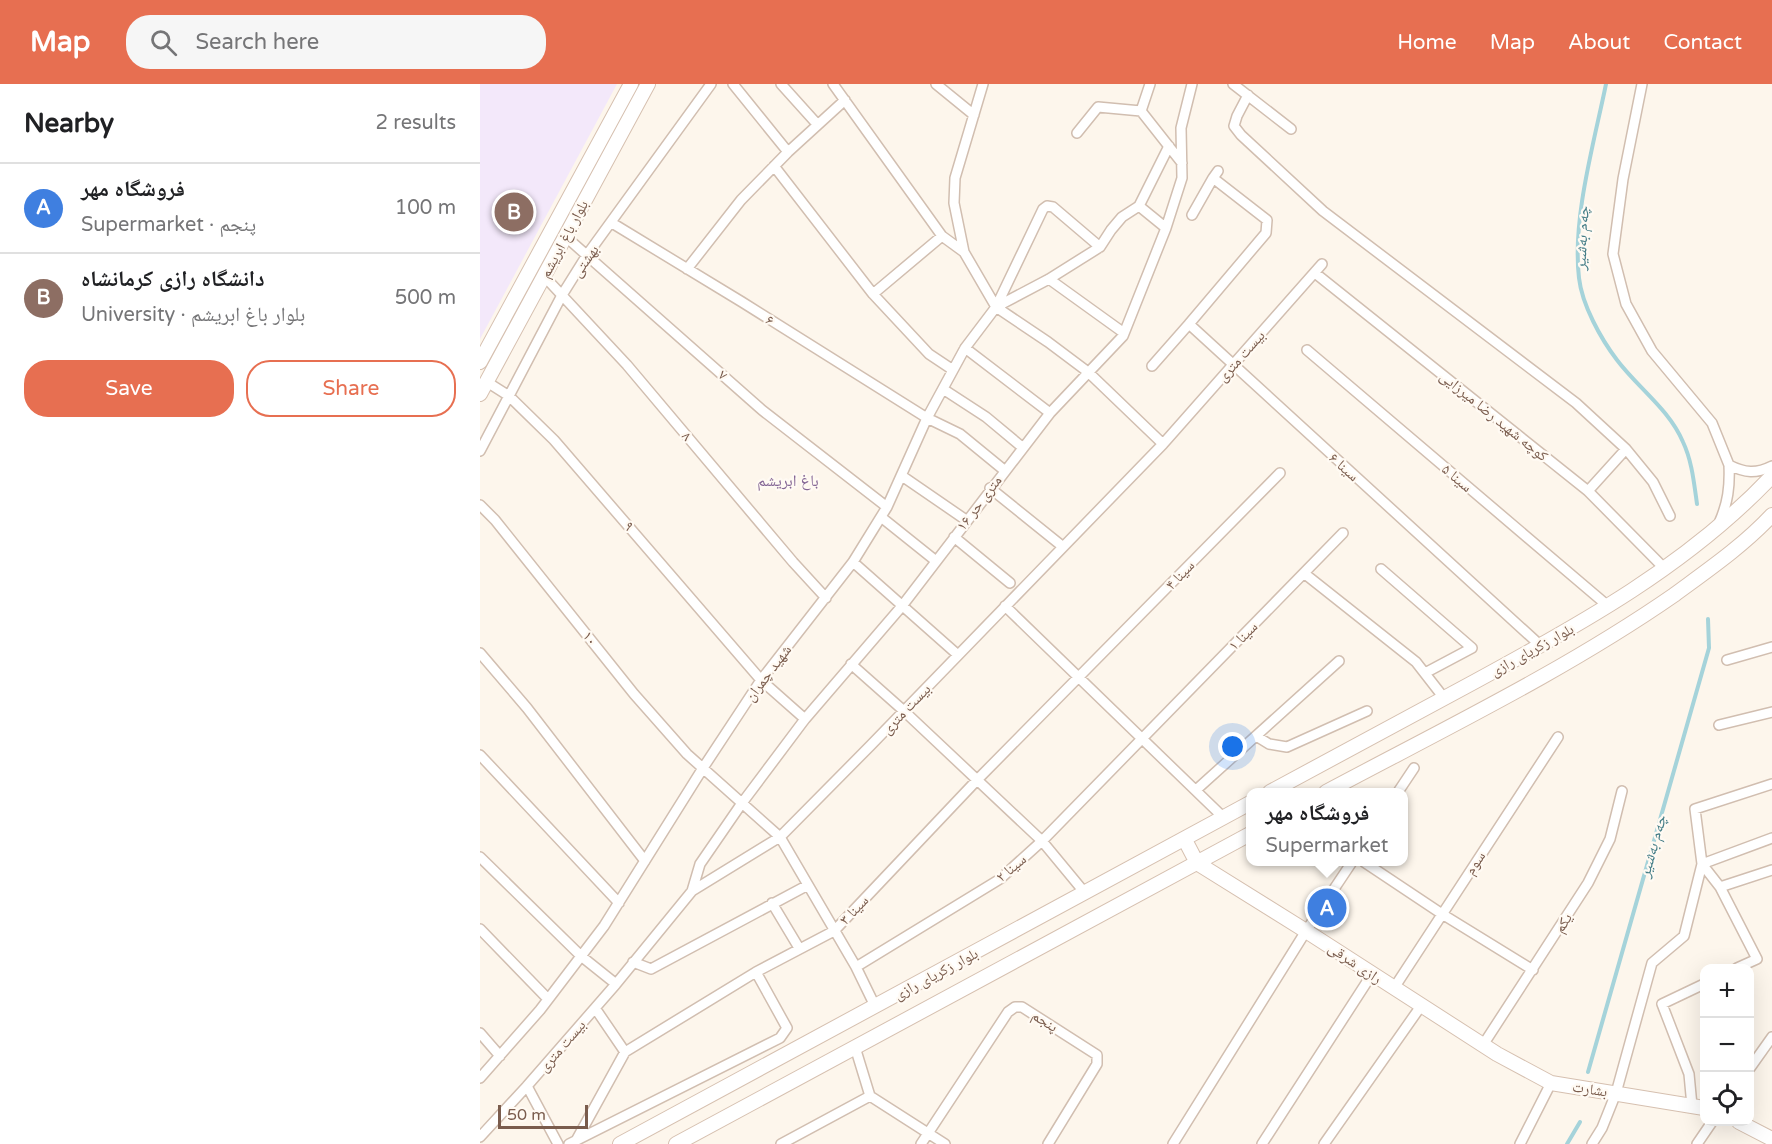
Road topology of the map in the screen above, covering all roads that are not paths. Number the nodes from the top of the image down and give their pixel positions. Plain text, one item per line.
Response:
1 (631, 84) edge
2 (648, 84) edge
3 (711, 84) edge
4 (733, 84) edge
5 (781, 84) edge
6 (833, 84) edge
7 (936, 84) edge
8 (982, 84) edge
9 (1150, 84) edge
10 (1192, 84) edge
11 (1233, 84) edge
12 (1642, 84) edge
13 (1248, 95) junction
14 (845, 100) junction
15 (1141, 111) junction
16 (974, 115) junction
17 (817, 124) junction
18 (1291, 129) dead end
19 (1077, 133) dead end
20 (1169, 146) junction
21 (788, 152) junction
22 (1182, 163) junction
23 (774, 166) junction
24 (1139, 206) junction
25 (1192, 215) dead end
26 (612, 223) junction
27 (1166, 228) junction
28 (566, 236) junction
29 (942, 236) junction
30 (1100, 247) junction
31 (964, 252) junction
32 (587, 255) junction
33 (1322, 264) dead end
34 (687, 269) junction
35 (1315, 273) junction
36 (544, 276) junction
37 (1049, 279) junction
38 (873, 294) junction
39 (562, 295) junction
40 (996, 307) junction
41 (1189, 324) junction
42 (1124, 333) junction
43 (965, 348) junction
44 (1307, 351) dead end
45 (480, 362) edge
46 (1232, 365) junction
47 (1152, 366) dead end
48 (953, 370) junction
49 (1088, 372) junction
50 (483, 388) edge
51 (943, 389) junction
52 (509, 396) junction
53 (1050, 413) junction
54 (927, 418) junction
55 (1163, 444) junction
56 (1022, 447) junction
57 (1626, 449) junction
58 (480, 451) edge
59 (1730, 465) junction
60 (1772, 466) edge
61 (1004, 470) junction
62 (1280, 473) dead end
63 (902, 476) junction
64 (1772, 476) edge
65 (990, 488) junction
66 (1588, 491) junction
67 (480, 505) edge
68 (887, 507) junction
69 (1772, 515) edge
70 (1670, 516) dead end
71 (881, 517) junction
72 (966, 520) junction
73 (1716, 530) junction
74 (1343, 533) dead end
75 (954, 537) junction
76 (1062, 546) junction
77 (936, 561) junction
78 (853, 562) junction
79 (1381, 569) dead end
80 (1665, 569) junction
81 (1305, 574) junction
82 (1010, 583) dead end
83 (826, 598) junction
84 (902, 606) junction
85 (1005, 606) junction
86 (1608, 606) junction
87 (1541, 646) junction
88 (1772, 647) edge
89 (480, 653) edge
90 (958, 655) junction
91 (1727, 660) dead end
92 (1339, 661) dead end
93 (851, 664) junction
94 (1425, 673) junction
95 (1079, 678) junction
96 (760, 680) junction
97 (1444, 698) junction
98 (904, 711) junction
99 (1367, 711) dead end
100 (1772, 712) edge
101 (806, 719) junction
102 (1719, 726) dead end
103 (1256, 736) junction
104 (1558, 737) dead end
105 (1142, 738) junction
106 (480, 755) edge
107 (703, 768) junction
108 (1414, 768) dead end
109 (977, 780) junction
110 (1772, 784) edge
111 (1277, 788) edge
112 (1333, 788) edge
113 (1401, 788) edge
114 (1196, 790) junction
115 (1622, 791) dead end
116 (742, 803) junction
117 (1246, 806) edge
118 (1224, 818) junction
119 (780, 837) junction
120 (1246, 837) edge
121 (1772, 838) edge
122 (1185, 840) junction
123 (1042, 841) junction
124 (480, 857) edge
125 (645, 861) junction
126 (1197, 863) junction
127 (1702, 864) junction
128 (1349, 866) edge
129 (1371, 866) edge
130 (1772, 870) edge
131 (808, 885) junction
132 (1720, 887) junction
133 (692, 891) junction
134 (1085, 892) junction
135 (619, 903) junction
136 (772, 903) junction
137 (1442, 914) junction
138 (480, 929) edge
139 (834, 931) junction
140 (1306, 931) junction
141 (799, 948) junction
142 (581, 956) junction
143 (633, 962) junction
144 (1747, 964) edge
145 (856, 966) junction
146 (1533, 970) junction
147 (756, 972) junction
148 (1372, 974) junction
149 (616, 984) junction
150 (1700, 986) edge
151 (1394, 988) junction
152 (548, 999) junction
153 (875, 1006) junction
154 (1421, 1006) junction
155 (595, 1008) junction
156 (480, 1033) edge
157 (1772, 1037) edge
158 (764, 1046) junction
159 (1483, 1046) junction
160 (855, 1047) junction
161 (625, 1052) junction
162 (500, 1056) junction
163 (1754, 1061) edge
164 (771, 1062) junction
165 (480, 1078) edge
166 (1551, 1083) junction
167 (527, 1086) junction
168 (1616, 1093) junction
169 (870, 1096) junction
170 (1698, 1107) edge
171 (1709, 1126) edge
172 (1747, 1126) edge
173 (927, 1133) junction
174 (799, 1134) junction
175 (480, 1137) edge
176 (1772, 1139) edge
177 (575, 1143) edge
178 (1326, 1143) edge
179 (558, 1144) edge
180 (621, 1144) edge
181 (676, 1144) edge
182 (781, 1144) edge
183 (794, 1144) edge
184 (921, 1144) edge
185 (945, 1144) edge
186 (1048, 1144) edge
187 (1173, 1144) edge
188 (1262, 1144) edge
189 (1520, 1144) edge
190 (1592, 1144) edge
191 (1697, 1144) edge

1 - 45 main road, بلوار باغ ابریشم
2 - 28 main road, بلوار باغ ابریشم
3 - 26 street, بهشتی
4 - 21 street
5 - 17 street
6 - 14 street
7 - 16 street
8 - 16 street
9 - 15 street
10 - 22 street, ۱۶ متری حر
11 - 13 street
12 - 59 street
13 - 18 street
13 - 57 street
14 - 17 street
14 - 29 street
15 - 19 street
15 - 20 street
16 - 31 street
17 - 21 street
20 - 22 street
20 - 24 street
21 - 23 street
22 - 27 street, ۱۶ متری حر
23 - 34 street
23 - 38 street
24 - 27 street
24 - 30 street
25 - 41 street
26 - 32 street, بهشتی
26 - 34 street, ۶
27 - 42 street, ۱۶ متری حر
28 - 32 street, ۷
28 - 36 main road, بلوار باغ ابریشم
29 - 31 street
29 - 38 street
30 - 37 street
30 - 40 street
31 - 40 street
32 - 39 street, بهشتی
32 - 68 street, ۷
33 - 35 street, بیست متری
34 - 54 street, ۶
35 - 46 street, بیست متری
35 - 66 street, کوچه شهید رضا میرزایی
36 - 39 street, ۸
36 - 50 main road, بلوار باغ ابریشم
37 - 40 street
37 - 42 street
38 - 48 street
39 - 52 street, بهشتی
39 - 83 street, ۸
40 - 43 street, شهید چمران
40 - 49 street
41 - 46 street, سینا ۶
41 - 47 street
42 - 49 street, ۱۶ متری حر
43 - 48 street, شهید چمران
43 - 53 street
44 - 86 street, سینا ۵
46 - 55 street, بیست متری
46 - 87 street, سینا ۶
48 - 51 street, شهید چمران
49 - 53 street, ۱۶ متری حر
49 - 55 street
50 - 52 street, ۹
51 - 54 street, شهید چمران
51 - 56 street
52 - 58 street, بهشتی
52 - 96 street, ۹
53 - 56 street, ۱۶ متری حر
54 - 61 street, ۶
54 - 63 street, شهید چمران
55 - 76 street, بیست متری
56 - 61 street, ۱۶ متری حر
57 - 66 street
57 - 70 street
59 - 60 street
59 - 73 street
61 - 65 street, ۱۶ متری حر
62 - 95 street, سینا ۴
63 - 68 street, شهید چمران
63 - 72 street
64 - 73 main road, بلوار زکریای رازی
65 - 72 street, ۱۶ متری حر
65 - 76 street
66 - 80 street, کوچه شهید رضا میرزایی
67 - 107 street, ۱۰
68 - 71 street, شهید چمران
69 - 112 main road, بلوار زکریای رازی
71 - 77 street
71 - 78 street, شهید چمران
72 - 75 street, ۱۶ متری حر
73 - 80 main road, بلوار زکریای رازی
74 - 81 street, ۱ سینا
75 - 77 street, ۱۶ متری حر
75 - 82 street
76 - 85 street, بیست متری
77 - 84 street, ۱۶ متری حر
78 - 83 street, شهید چمران
78 - 84 street
79 - 94 street
80 - 86 main road, بلوار زکریای رازی
81 - 94 street
81 - 105 street, ۱ سینا
83 - 96 street, شهید چمران
84 - 90 street
84 - 93 street, ۱۶ متری حر
85 - 90 street, بیست متری
85 - 95 street
86 - 87 main road, بلوار زکریای رازی
87 - 97 main road, بلوار زکریای رازی
88 - 91 street
89 - 125 street
90 - 98 street, بیست متری
92 - 103 street
93 - 98 street
93 - 101 street, ۱۶ متری حر
94 - 97 street
95 - 105 street
95 - 109 street, سینا ۳
96 - 101 street, ۹
96 - 107 street, شهید چمران
97 - 111 main road, بلوار زکریای رازی
98 - 109 street
98 - 119 street, بیست متری
99 - 103 street
100 - 102 street
101 - 116 street, ۱۶ متری حر
103 - 114 street
104 - 137 street, سوم
105 - 114 street
105 - 123 street, سینا ۲
106 - 135 street
107 - 116 street, ۱۰
107 - 125 street, شهید چمران
108 - 113 street
109 - 123 street
109 - 139 street, سینا ۳
110 - 127 street
114 - 118 street
115 - 146 street, یکم
116 - 119 street, ۱۰
116 - 133 street, ۱۶ متری حر
117 - 118 main road, بلوار زکریای رازی
118 - 122 main road, بلوار زکریای رازی
119 - 131 street, ۱۰
119 - 133 street, بیست متری
120 - 126 main road, بلوار زکریای رازی
121 - 127 street
122 - 126 main road
122 - 134 main road, بلوار زکریای رازی
123 - 134 street
123 - 145 street, سینا ۲
124 - 142 street
125 - 135 street, شهید چمران
126 - 140 main road, رازی شرقی
126 - 160 main road, بلوار زکریای رازی
127 - 132 street
127 - 168 street
128 - 140 street
129 - 137 street
130 - 132 street
131 - 136 street
131 - 139 street, ۱۰
132 - 144 street
133 - 143 street, بیست متری
134 - 153 main road, بلوار زکریای رازی
135 - 142 street, شهید چمران
136 - 141 street
136 - 143 street
137 - 146 street
137 - 151 street, سوم
138 - 152 street
139 - 141 street, سینا ۳
139 - 145 street, ۱۰
140 - 148 main road, رازی شرقی
140 - 187 street
141 - 147 street, سینا ۳
142 - 149 street
142 - 152 street, شهید چمران
143 - 149 street, بیست متری
145 - 153 street, ۱۰
146 - 159 street, یکم
147 - 158 street
147 - 161 street, سینا ۳
148 - 151 main road, رازی شرقی
148 - 188 street
149 - 155 street, بیست متری
150 - 170 street
151 - 154 main road, رازی شرقی
152 - 162 street, شهید چمران
153 - 164 main road, بلوار زکریای رازی
154 - 159 main road, رازی شرقی
154 - 178 street
155 - 161 street
155 - 167 street, بیست متری
156 - 162 street
157 - 163 street
158 - 164 street
158 - 177 street
159 - 166 main road, بشارت
160 - 169 street
160 - 181 main road, بلوار زکریای رازی
161 - 177 street
162 - 165 street, شهید چمران
164 - 180 main road, بلوار زکریای رازی
166 - 168 main road, بشارت
166 - 189 street
167 - 175 street, بیست متری
167 - 179 street
168 - 170 main road, بشارت
168 - 190 street
169 - 173 street
169 - 174 street
171 - 191 street
172 - 176 main road
173 - 184 street, پنجم
173 - 185 street
173 - 186 street, پنجم
174 - 182 street
174 - 183 street

